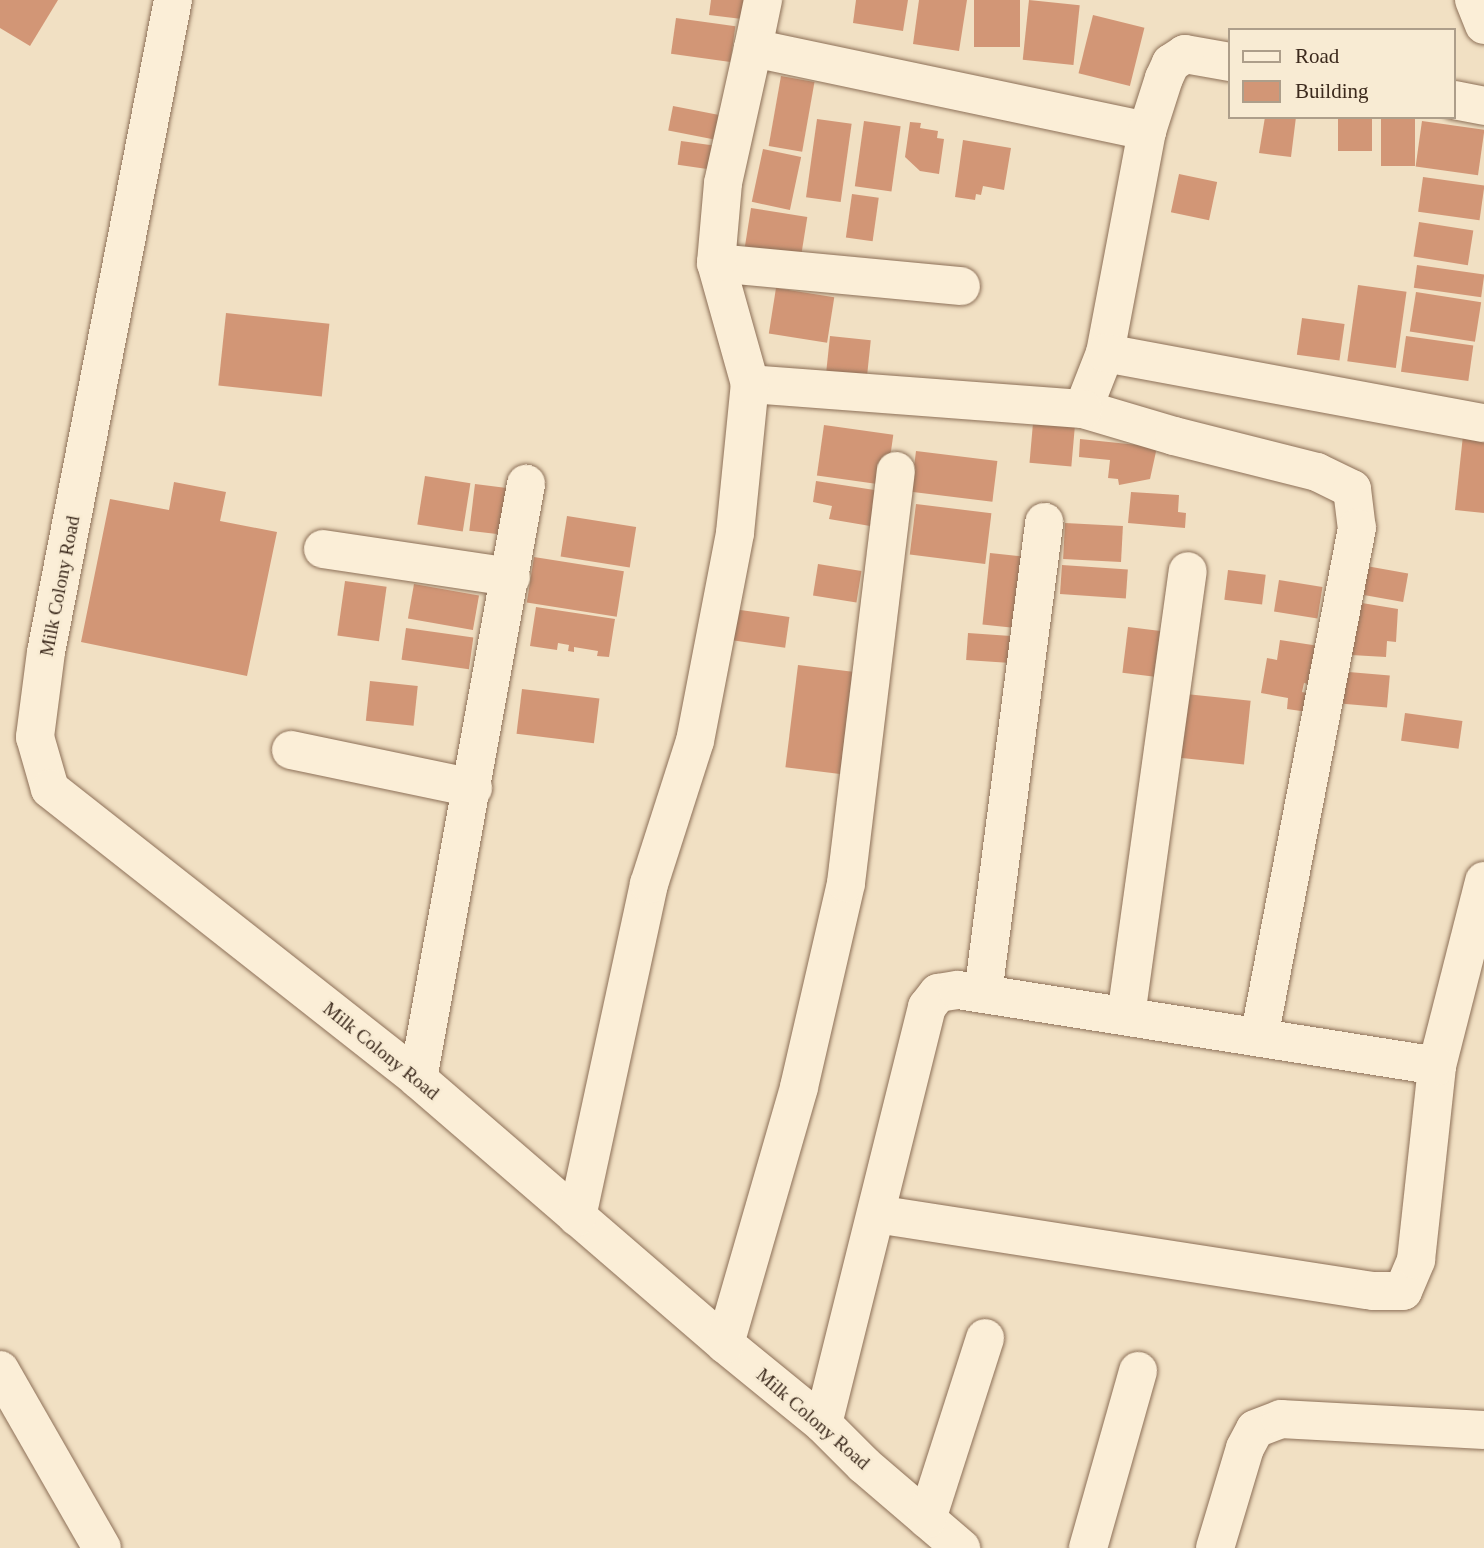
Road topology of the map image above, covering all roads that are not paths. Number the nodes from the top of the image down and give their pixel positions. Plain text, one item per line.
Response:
1 (173, 0) edge
2 (763, 0) edge
3 (1474, 0) edge
4 (1484, 25) edge
5 (753, 48) junction
6 (1228, 62) edge
7 (1456, 100) edge
8 (1484, 106) edge
9 (1147, 131) junction
10 (716, 263) junction
11 (961, 286) dead end
12 (1105, 353) junction
13 (750, 384) junction
14 (1083, 409) junction
15 (1484, 423) edge
16 (896, 471) dead end
17 (526, 484) dead end
18 (1044, 522) dead end
19 (323, 549) dead end
20 (1188, 571) dead end
21 (511, 577) junction
22 (291, 750) dead end
23 (473, 788) junction
24 (1484, 881) edge
25 (983, 994) junction
26 (1126, 1016) junction
27 (1259, 1038) junction
28 (1437, 1066) junction
29 (418, 1079) junction
30 (876, 1214) junction
31 (577, 1217) junction
32 (985, 1338) dead end
33 (725, 1344) junction
34 (0, 1370) edge
35 (1138, 1371) dead end
36 (823, 1424) junction
37 (1484, 1430) edge
38 (927, 1519) junction
39 (102, 1548) edge
40 (961, 1548) edge
41 (1088, 1548) edge
42 (1215, 1548) edge

1 - 29 street, Milk Colony Road
2 - 5 street
3 - 4 street
5 - 9 street
5 - 10 street
6 - 9 street
7 - 8 street
9 - 12 street
10 - 11 street
10 - 13 street
12 - 14 street
12 - 15 street
13 - 14 street
13 - 31 street
14 - 27 street
16 - 33 street
17 - 21 street
18 - 25 street
19 - 21 street
20 - 26 street
21 - 23 street
22 - 23 street
23 - 29 street
24 - 28 street
25 - 26 street
25 - 30 street
26 - 27 street
27 - 28 street
28 - 30 street
29 - 31 street, Milk Colony Road
30 - 36 street
31 - 33 street, Milk Colony Road
32 - 38 street
33 - 36 street, Milk Colony Road
34 - 39 street
35 - 41 street
36 - 38 street, Milk Colony Road
37 - 42 street
38 - 40 street, Milk Colony Road

